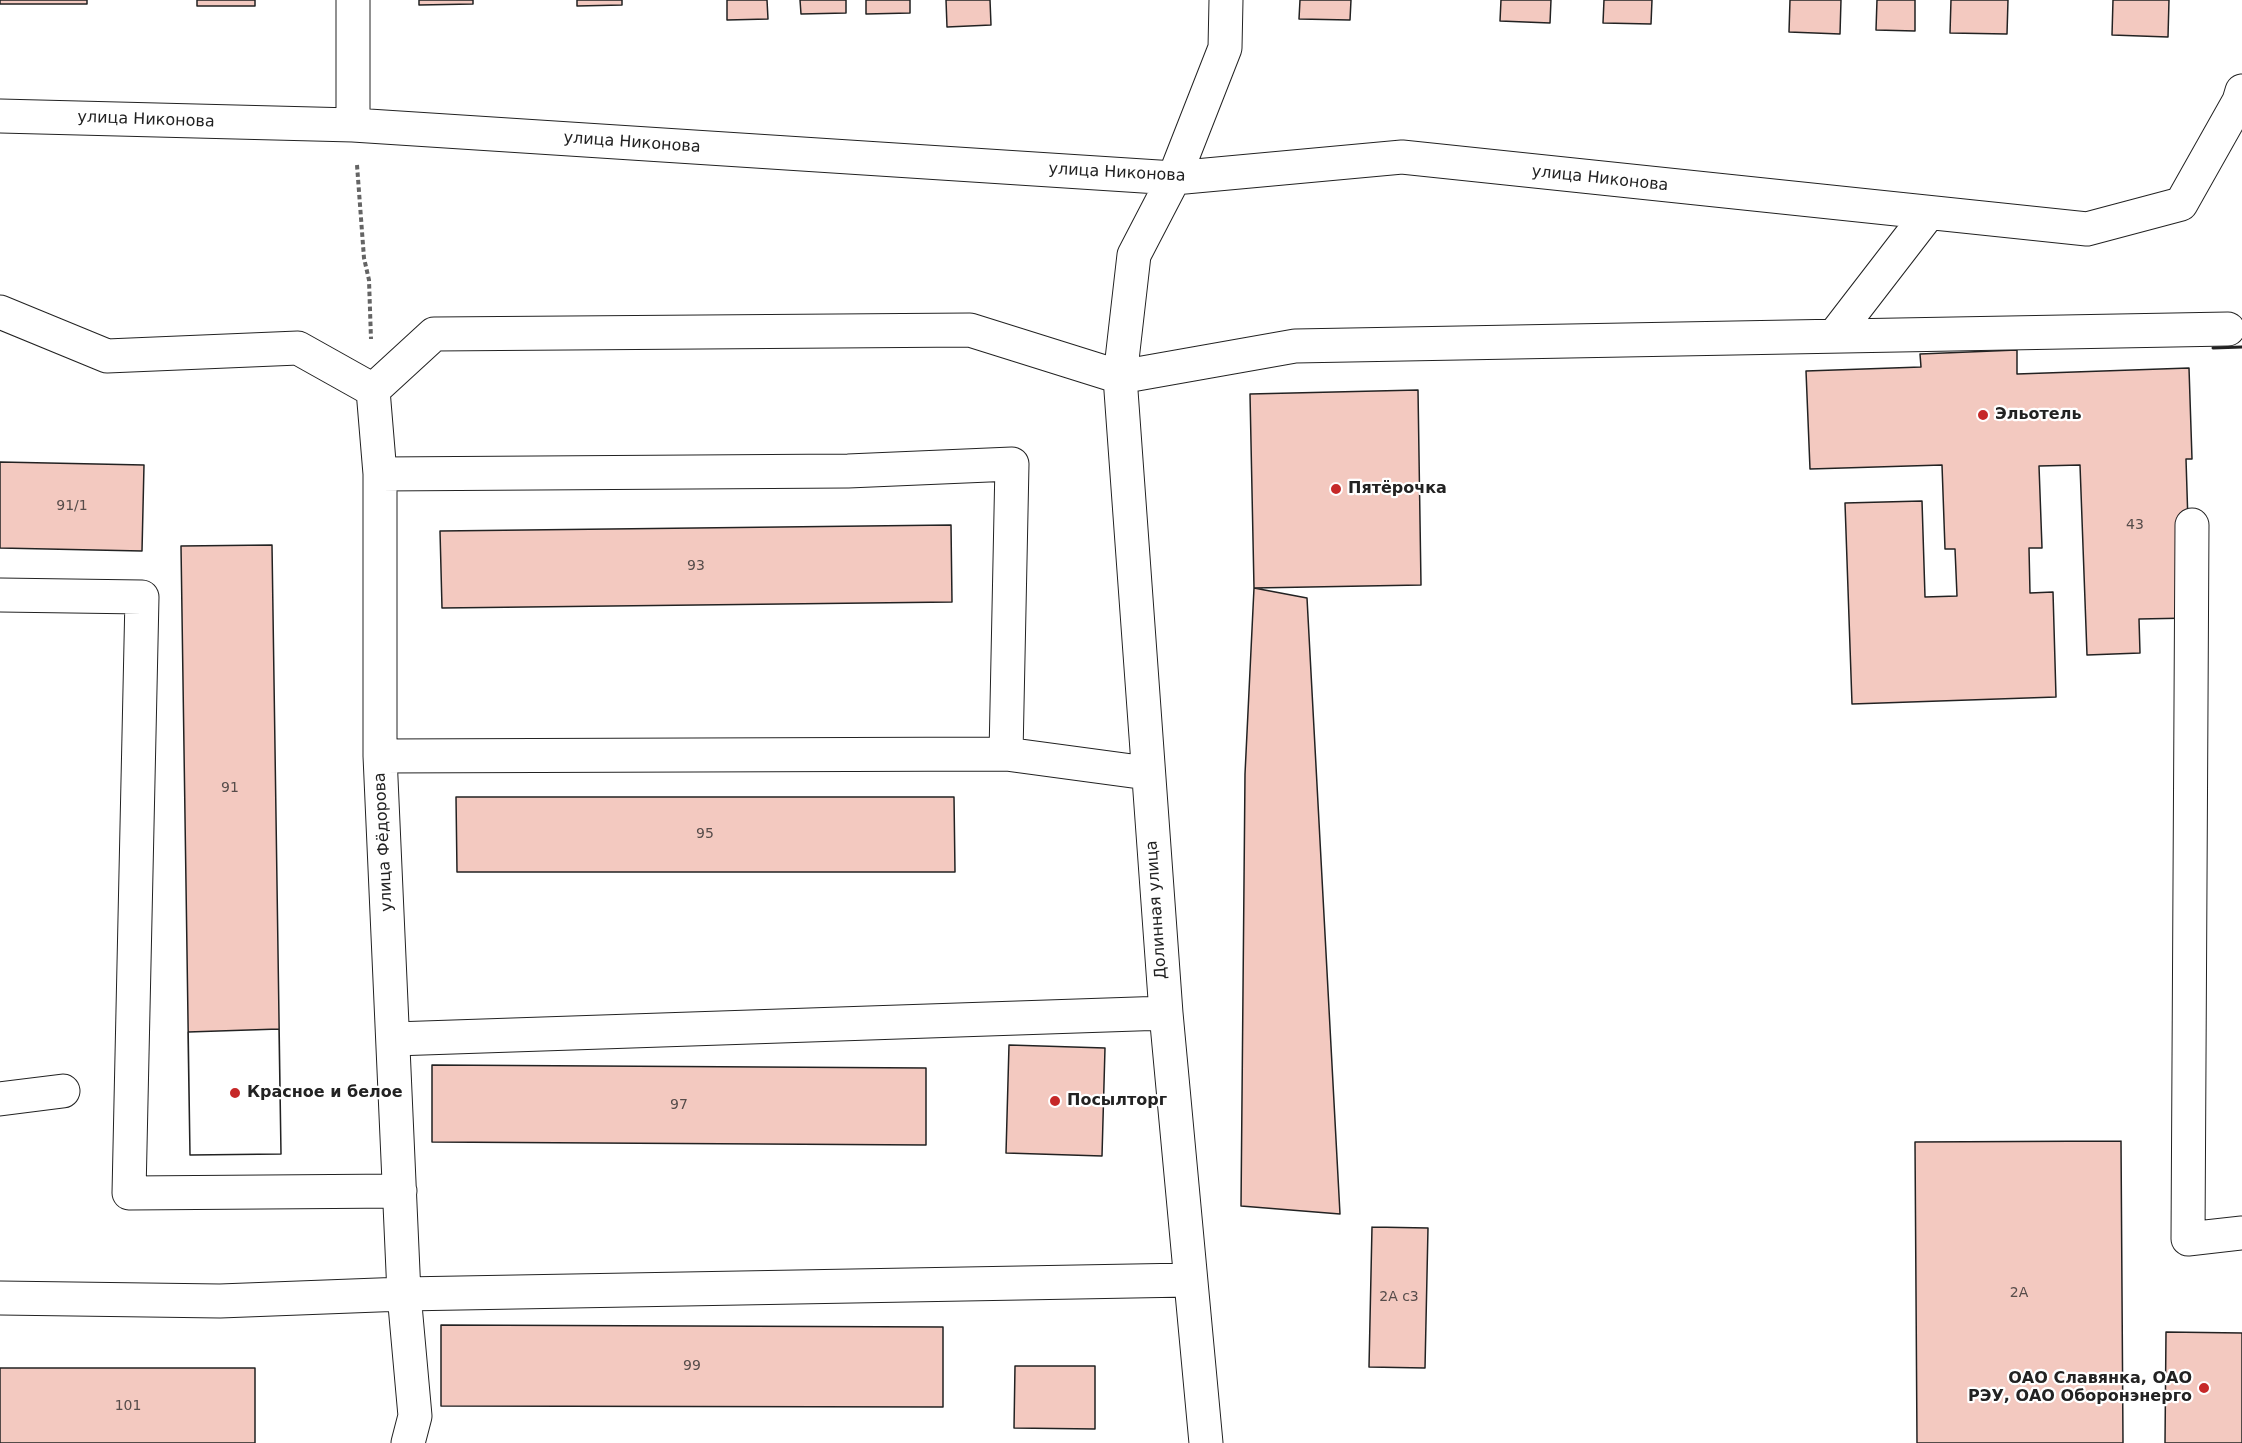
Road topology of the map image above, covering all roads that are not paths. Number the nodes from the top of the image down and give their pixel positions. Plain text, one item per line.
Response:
1 (353, 0) edge
2 (1226, 0) edge
3 (2240, 96) edge
4 (0, 116) edge
5 (353, 125) junction
6 (1174, 178) junction
7 (1928, 214) junction
8 (0, 312) edge
9 (2228, 329) dead end
10 (1834, 336) junction
11 (1120, 377) junction
12 (373, 390) junction
13 (381, 474) junction
14 (2192, 525) dead end
15 (0, 596) edge
16 (1006, 754) junction
17 (380, 756) junction
18 (1147, 773) junction
19 (1166, 1013) junction
20 (394, 1040) junction
21 (63, 1091) dead end
22 (0, 1099) edge
23 (400, 1191) junction
24 (2242, 1233) edge
25 (1190, 1281) junction
26 (404, 1294) junction
27 (0, 1298) edge
28 (408, 1443) edge
29 (1206, 1443) edge

1 - 5 street
2 - 6 street, Долинная улица
3 - 7 street, улица Никонова
4 - 5 street, улица Никонова
5 - 6 street, улица Никонова
6 - 7 street, улица Никонова
6 - 11 street, Долинная улица
7 - 10 street
8 - 12 street
9 - 10 street
10 - 11 street
11 - 12 street
11 - 18 street, Долинная улица
12 - 13 street, улица Фёдорова
13 - 16 street
13 - 17 street, улица Фёдорова
14 - 24 street
15 - 23 street
16 - 17 street
16 - 18 street
17 - 20 street, улица Фёдорова
18 - 19 street, Долинная улица
19 - 20 street
19 - 25 street, Долинная улица
20 - 23 street, улица Фёдорова
21 - 22 street
23 - 26 street, улица Фёдорова
25 - 26 street
25 - 29 street, Долинная улица
26 - 27 street
26 - 28 street, улица Фёдорова

